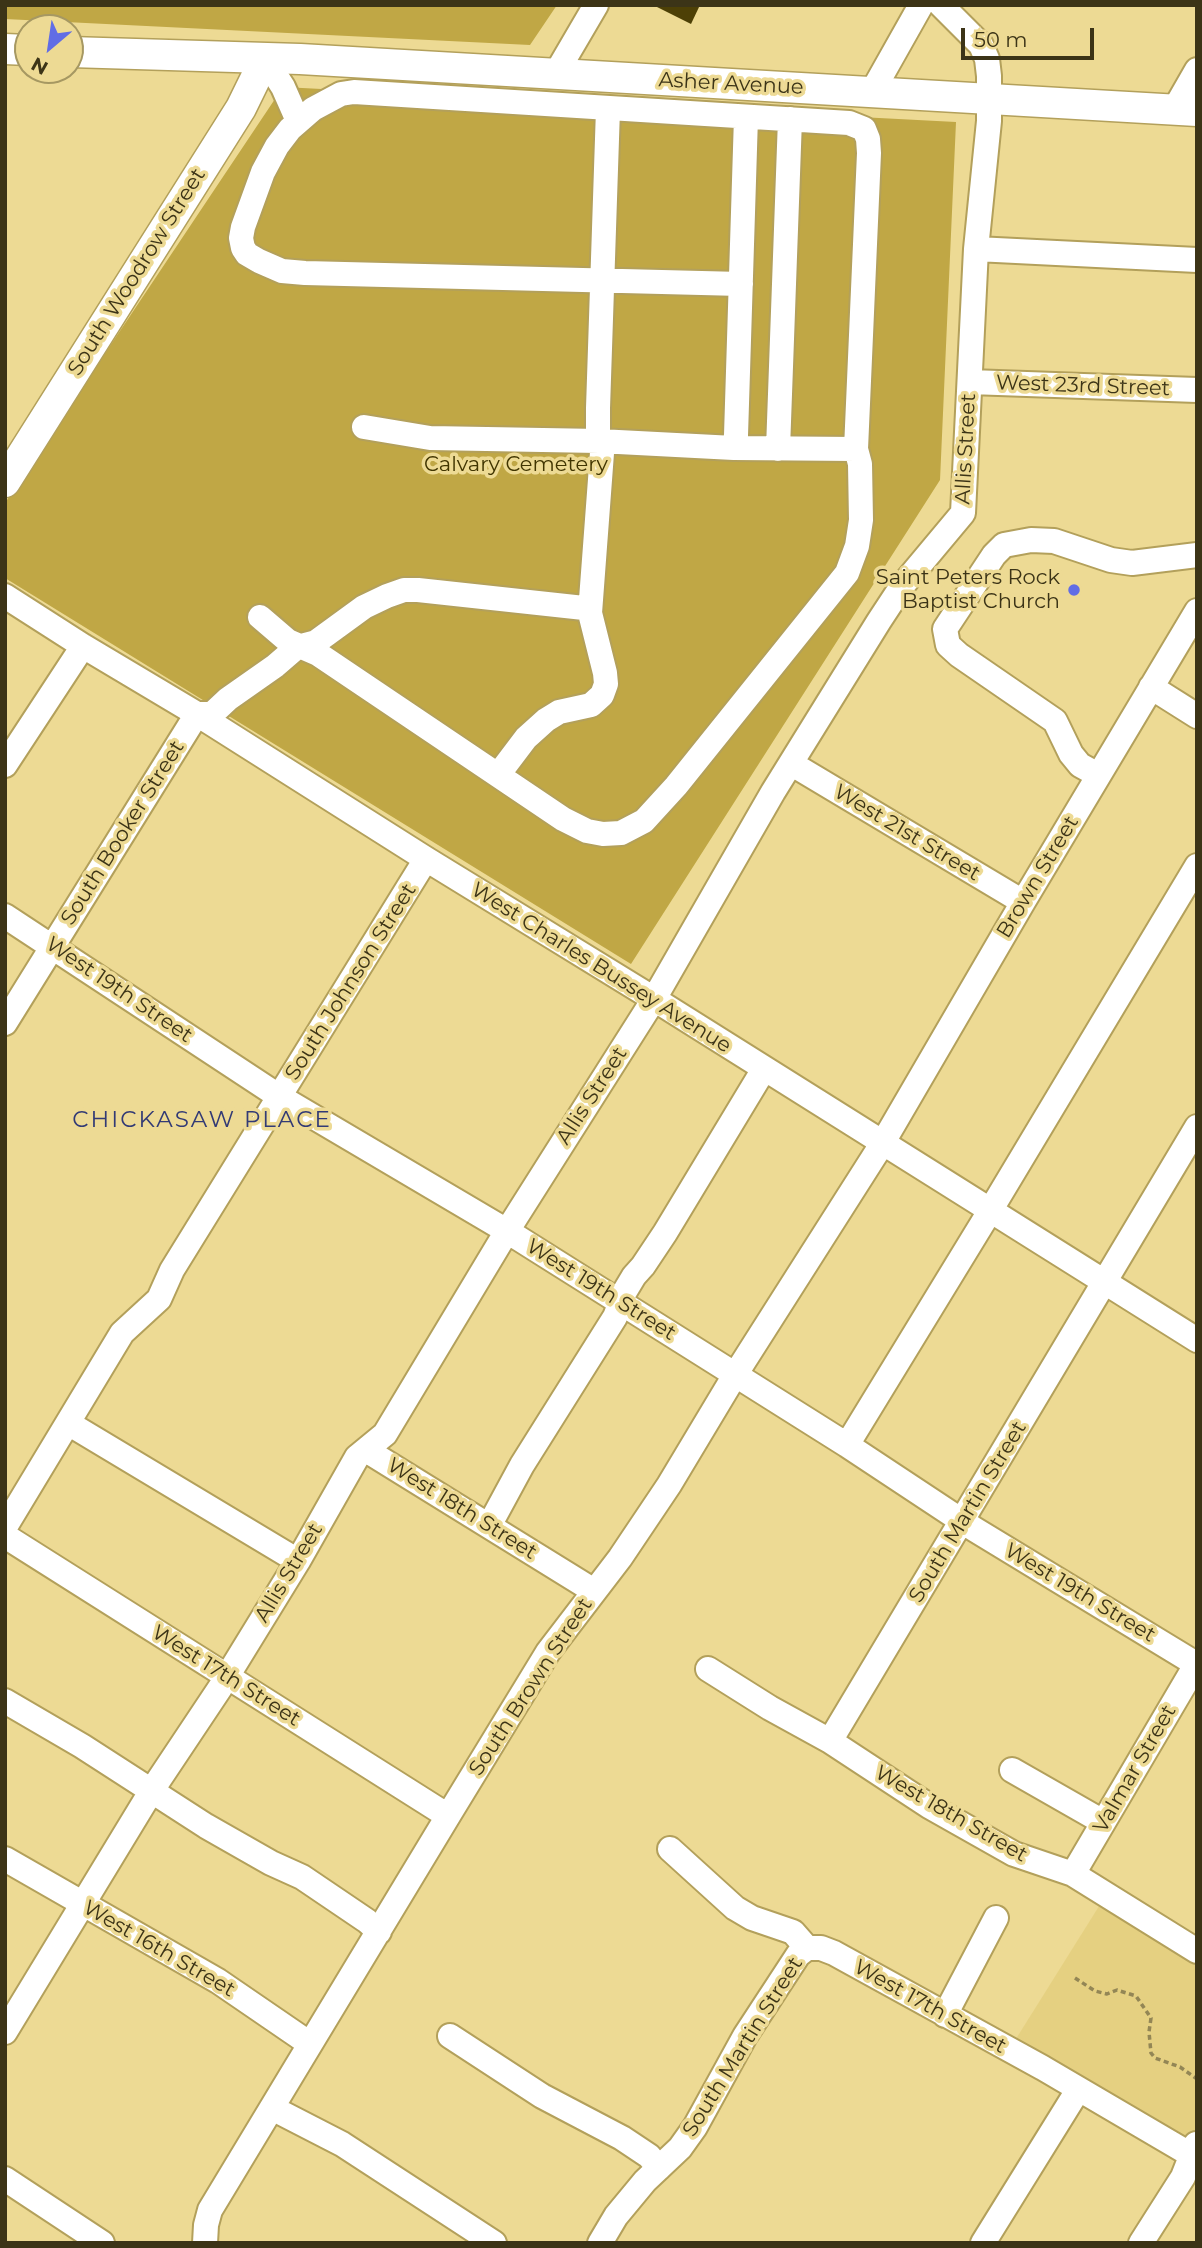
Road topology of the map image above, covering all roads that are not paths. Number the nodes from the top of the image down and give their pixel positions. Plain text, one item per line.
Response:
1 (596, 5) edge
2 (921, 5) edge
3 (941, 5) edge
4 (84, 53) edge
5 (265, 59) junction
6 (1197, 70) edge
7 (555, 75) junction
8 (872, 92) junction
9 (988, 99) junction
10 (608, 109) junction
11 (1185, 110) edge
12 (746, 117) junction
13 (790, 119) junction
14 (298, 121) junction
15 (976, 249) junction
16 (1197, 260) edge
17 (602, 280) junction
18 (741, 284) junction
19 (970, 382) junction
20 (1197, 390) edge
21 (364, 427) dead end
22 (599, 441) junction
23 (734, 448) junction
24 (778, 449) junction
25 (856, 449) junction
26 (5, 482) edge
27 (1197, 555) edge
28 (5, 597) edge
29 (1197, 611) edge
30 (590, 613) junction
31 (260, 617) dead end
32 (83, 646) junction
33 (297, 647) junction
34 (1151, 687) junction
35 (197, 714) junction
36 (1197, 716) edge
37 (792, 764) junction
38 (5, 765) edge
39 (498, 775) junction
40 (1098, 775) junction
41 (426, 859) junction
42 (1197, 866) edge
43 (1023, 902) junction
44 (5, 916) edge
45 (53, 946) junction
46 (654, 999) junction
47 (5, 1023) edge
48 (764, 1069) junction
49 (280, 1097) junction
50 (1197, 1127) edge
51 (882, 1144) junction
52 (990, 1211) junction
53 (507, 1231) junction
54 (1104, 1282) junction
55 (621, 1303) junction
56 (1197, 1340) edge
57 (735, 1375) junction
58 (68, 1423) junction
59 (847, 1445) junction
60 (366, 1450) junction
61 (963, 1522) junction
62 (489, 1526) junction
63 (5, 1527) edge
64 (5, 1536) edge
65 (298, 1561) junction
66 (594, 1591) junction
67 (1196, 1664) edge
68 (708, 1669) dead end
69 (226, 1677) junction
70 (5, 1701) edge
71 (830, 1741) junction
72 (1012, 1770) dead end
73 (152, 1790) junction
74 (448, 1815) junction
75 (1103, 1822) junction
76 (670, 1849) dead end
77 (5, 1859) edge
78 (1073, 1874) junction
79 (82, 1904) junction
80 (996, 1918) dead end
81 (379, 1932) junction
82 (1193, 1941) edge
83 (807, 1948) junction
84 (945, 2015) junction
85 (5, 2032) edge
86 (450, 2036) dead end
87 (310, 2044) junction
88 (1078, 2090) junction
89 (272, 2108) junction
90 (1195, 2153) edge
91 (659, 2168) junction
92 (5, 2179) edge
93 (102, 2243) edge
94 (205, 2243) edge
95 (494, 2243) edge
96 (600, 2243) edge
97 (983, 2243) edge
98 (1141, 2243) edge

1 - 7 street
2 - 8 street
3 - 9 street, Allis Street
4 - 5 main road, Asher Avenue
5 - 7 main road, Asher Avenue
5 - 14 street
5 - 26 main road, South Woodrow Street
6 - 11 street
7 - 8 main road, Asher Avenue
8 - 9 main road, Asher Avenue
9 - 11 main road, Asher Avenue
9 - 15 street, Allis Street
10 - 12 street
10 - 14 street
10 - 17 street
12 - 13 street
12 - 18 street
13 - 24 street
13 - 25 street
14 - 17 street
15 - 16 street
15 - 19 street, Allis Street
17 - 18 street
17 - 22 street
18 - 23 street
19 - 20 street, West 23rd Street
19 - 37 street, Allis Street
21 - 22 street
22 - 23 street
22 - 30 street
23 - 24 street
24 - 25 street
25 - 39 street
27 - 40 street
28 - 32 street, West Charles Bussey Avenue
29 - 34 street, Brown Street
30 - 33 street
30 - 39 street
31 - 33 street
32 - 35 street, West Charles Bussey Avenue
32 - 38 street
33 - 35 street
33 - 39 street
34 - 36 street
34 - 40 street, Brown Street
35 - 41 street, West Charles Bussey Avenue
35 - 45 street, South Booker Street
37 - 43 street, West 21st Street
37 - 46 street, Allis Street
40 - 43 street, Brown Street
41 - 46 street, West Charles Bussey Avenue
41 - 49 street, South Johnson Street
42 - 52 street
43 - 51 street, Brown Street
44 - 45 street, West 19th Street
45 - 47 street, South Booker Street
45 - 49 street, West 19th Street
46 - 48 street, West Charles Bussey Avenue
46 - 53 street, Allis Street
48 - 51 street, West Charles Bussey Avenue
48 - 55 street
49 - 53 street, West 19th Street
49 - 58 street, South Johnson Street
50 - 54 street, South Martin Street
51 - 52 street, West Charles Bussey Avenue
51 - 57 street, South Brown Street
52 - 54 street, West Charles Bussey Avenue
52 - 59 street
53 - 55 street, West 19th Street
53 - 60 street, Allis Street
54 - 56 street, West Charles Bussey Avenue
54 - 61 street, South Martin Street
55 - 57 street, West 19th Street
55 - 62 street
57 - 59 street, West 19th Street
57 - 66 street, South Brown Street
58 - 63 street, South Johnson Street
58 - 65 street
59 - 61 street, West 19th Street
60 - 62 street, West 18th Street
60 - 65 street, Allis Street
61 - 67 street, West 19th Street
61 - 71 street, South Martin Street
62 - 66 street, West 18th Street
64 - 69 street, West 17th Street
65 - 69 street, Allis Street
66 - 74 street, South Brown Street
67 - 75 street, Valmar Street
68 - 71 street, West 18th Street
69 - 73 street, Allis Street
69 - 74 street, West 17th Street
70 - 73 street
71 - 78 street, West 18th Street
72 - 75 street
73 - 79 street, Allis Street
73 - 81 street
74 - 81 street, South Brown Street
75 - 78 street, Valmar Street
76 - 83 street, West 17th Street
77 - 79 street, West 16th Street
78 - 82 street, West 18th Street
79 - 85 street, Allis Street
79 - 87 street, West 16th Street
80 - 84 street
81 - 87 street, South Brown Street
83 - 84 street, West 17th Street
83 - 91 street, South Martin Street
84 - 88 street, West 17th Street
86 - 91 street
87 - 89 street, South Brown Street
88 - 90 street, West 17th Street
88 - 97 street
89 - 94 street, South Brown Street
89 - 95 street
90 - 98 street
91 - 96 street, South Martin Street
92 - 93 street

